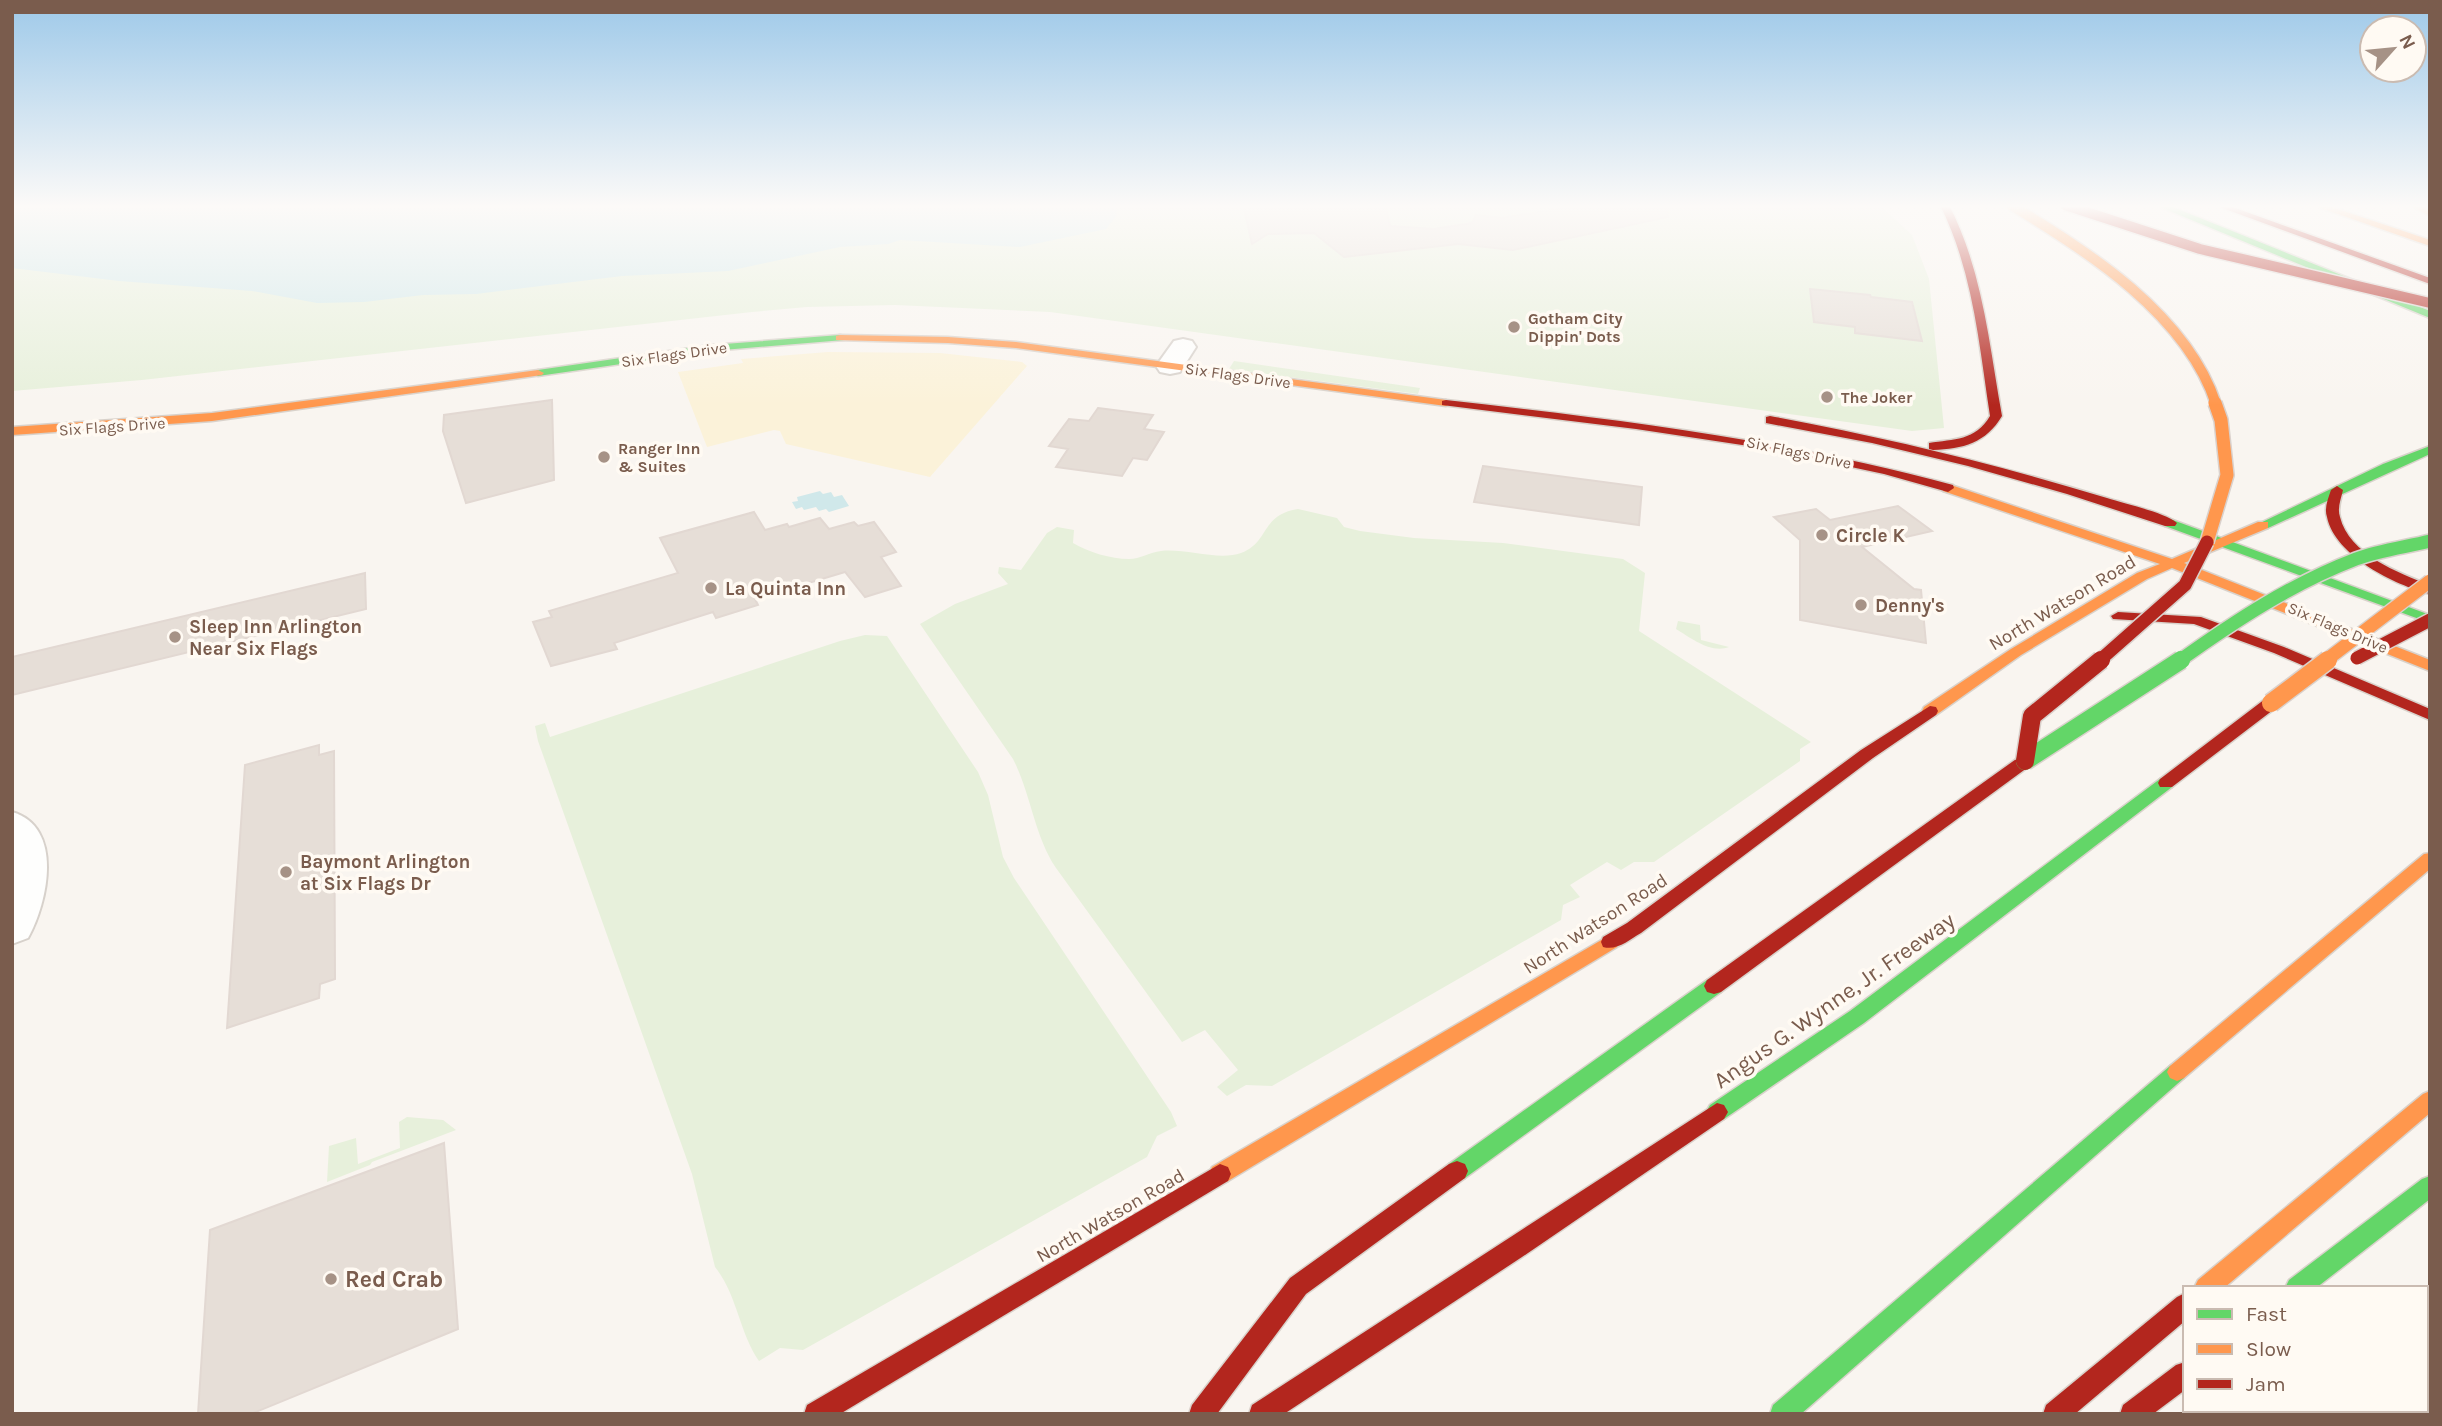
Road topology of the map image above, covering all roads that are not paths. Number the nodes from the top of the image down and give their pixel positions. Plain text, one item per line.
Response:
1 (1970, 272) edge
2 (2110, 272) edge
3 (2293, 272) edge
4 (2328, 272) edge
5 (2404, 272) edge
6 (2430, 281) edge
7 (2430, 303) edge
8 (2430, 315) edge
9 (837, 320) dead end
10 (807, 339) junction
11 (358, 381) dead end
12 (286, 390) dead end
13 (1758, 419) dead end
14 (12, 431) edge
15 (1899, 445) junction
16 (2430, 450) edge
17 (2337, 490) junction
18 (2430, 541) edge
19 (2227, 542) junction
20 (2174, 562) junction
21 (2430, 581) edge
22 (2430, 590) edge
23 (2070, 619) junction
24 (2430, 620) edge
25 (2430, 666) edge
26 (2271, 703) junction
27 (2430, 715) edge
28 (2025, 761) junction
29 (12, 827) edge
30 (2430, 859) edge
31 (12, 926) edge
32 (2430, 1100) edge
33 (2430, 1186) edge
34 (2208, 1286) edge
35 (2300, 1286) edge
36 (2183, 1307) edge
37 (2183, 1376) edge
38 (816, 1414) edge
39 (1201, 1414) edge
40 (1261, 1414) edge
41 (1782, 1414) edge
42 (2055, 1414) edge
43 (2132, 1414) edge

1 - 15 main road
2 - 28 main road, bridge
3 - 7 main road, bridge
4 - 8 main road
5 - 6 main road
9 - 10 main road
10 - 14 main road, Six Flags Drive
10 - 20 main road, Six Flags Drive
11 - 12 main road
13 - 15 main road, Six Flags Drive
15 - 19 main road, Six Flags Drive
16 - 17 main road, North Watson Road
17 - 19 main road, North Watson Road
17 - 22 main road
18 - 28 main road, bridge
19 - 20 main road, North Watson Road
19 - 24 main road, Six Flags Drive
20 - 23 main road, North Watson Road
20 - 25 main road, Six Flags Drive
21 - 26 main road, bridge
23 - 27 main road
23 - 38 main road, North Watson Road
24 - 26 main road, Angus G. Wynne, Jr. Freeway, bridge
26 - 40 main road, Angus G. Wynne, Jr. Freeway
28 - 39 main road
29 - 31 street
30 - 41 main road
32 - 34 main road
33 - 35 main road
36 - 42 main road
37 - 43 main road

